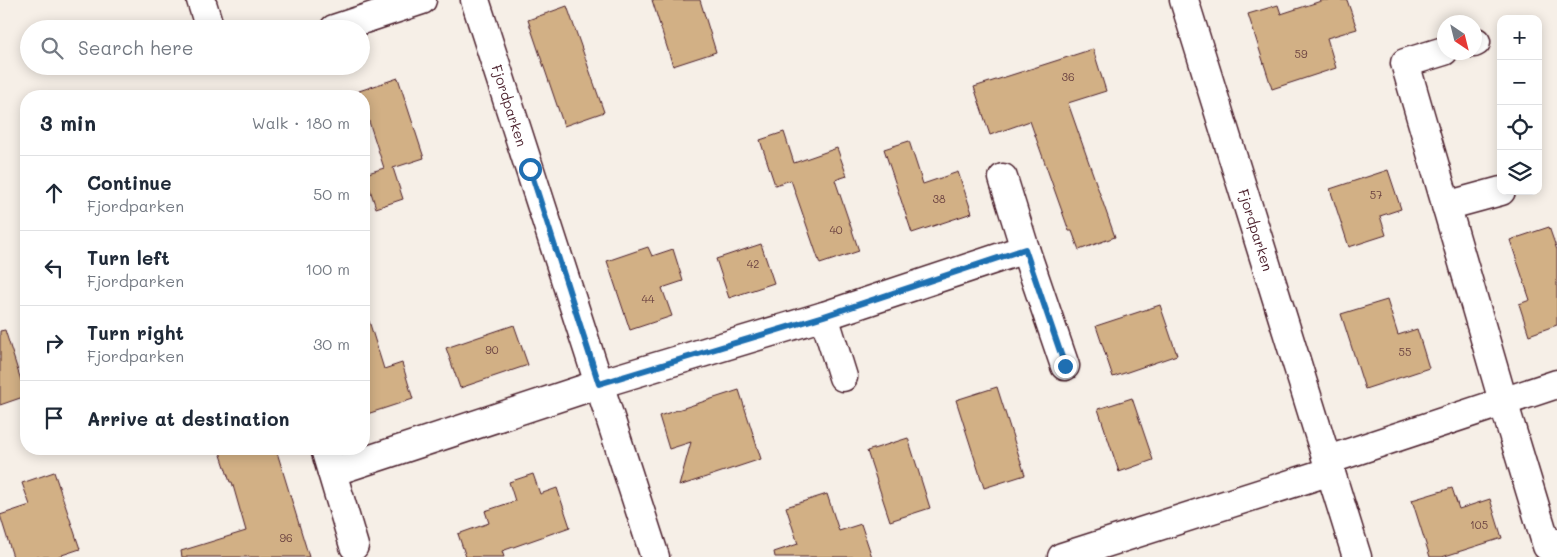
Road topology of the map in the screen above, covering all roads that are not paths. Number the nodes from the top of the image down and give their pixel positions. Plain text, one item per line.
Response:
1 (201, 0) edge
2 (422, 0) edge
3 (475, 0) edge
4 (1184, 0) edge
5 (207, 20) edge
6 (361, 20) edge
7 (1437, 54) edge
8 (1003, 178) dead end
9 (1497, 192) edge
10 (1446, 206) junction
11 (1025, 249) junction
12 (824, 316) junction
13 (1065, 366) dead end
14 (843, 377) dead end
15 (599, 384) junction
16 (1557, 384) edge
17 (1503, 401) junction
18 (370, 448) edge
19 (347, 455) edge
20 (329, 460) edge
21 (1329, 465) junction
22 (1557, 543) edge
23 (354, 546) dead end
24 (655, 557) edge
25 (1062, 557) edge
26 (1357, 557) edge

1 - 5 street
2 - 6 street
3 - 15 street, Fjordparken
4 - 21 street, Fjordparken
7 - 10 street
8 - 11 street
9 - 10 street
10 - 17 street
11 - 12 street
11 - 13 street
12 - 14 street
12 - 15 street
15 - 18 street
15 - 24 street, Fjordparken
16 - 17 street
17 - 21 street
17 - 22 street
19 - 20 street
20 - 23 street
21 - 25 street
21 - 26 street, Fjordparken

